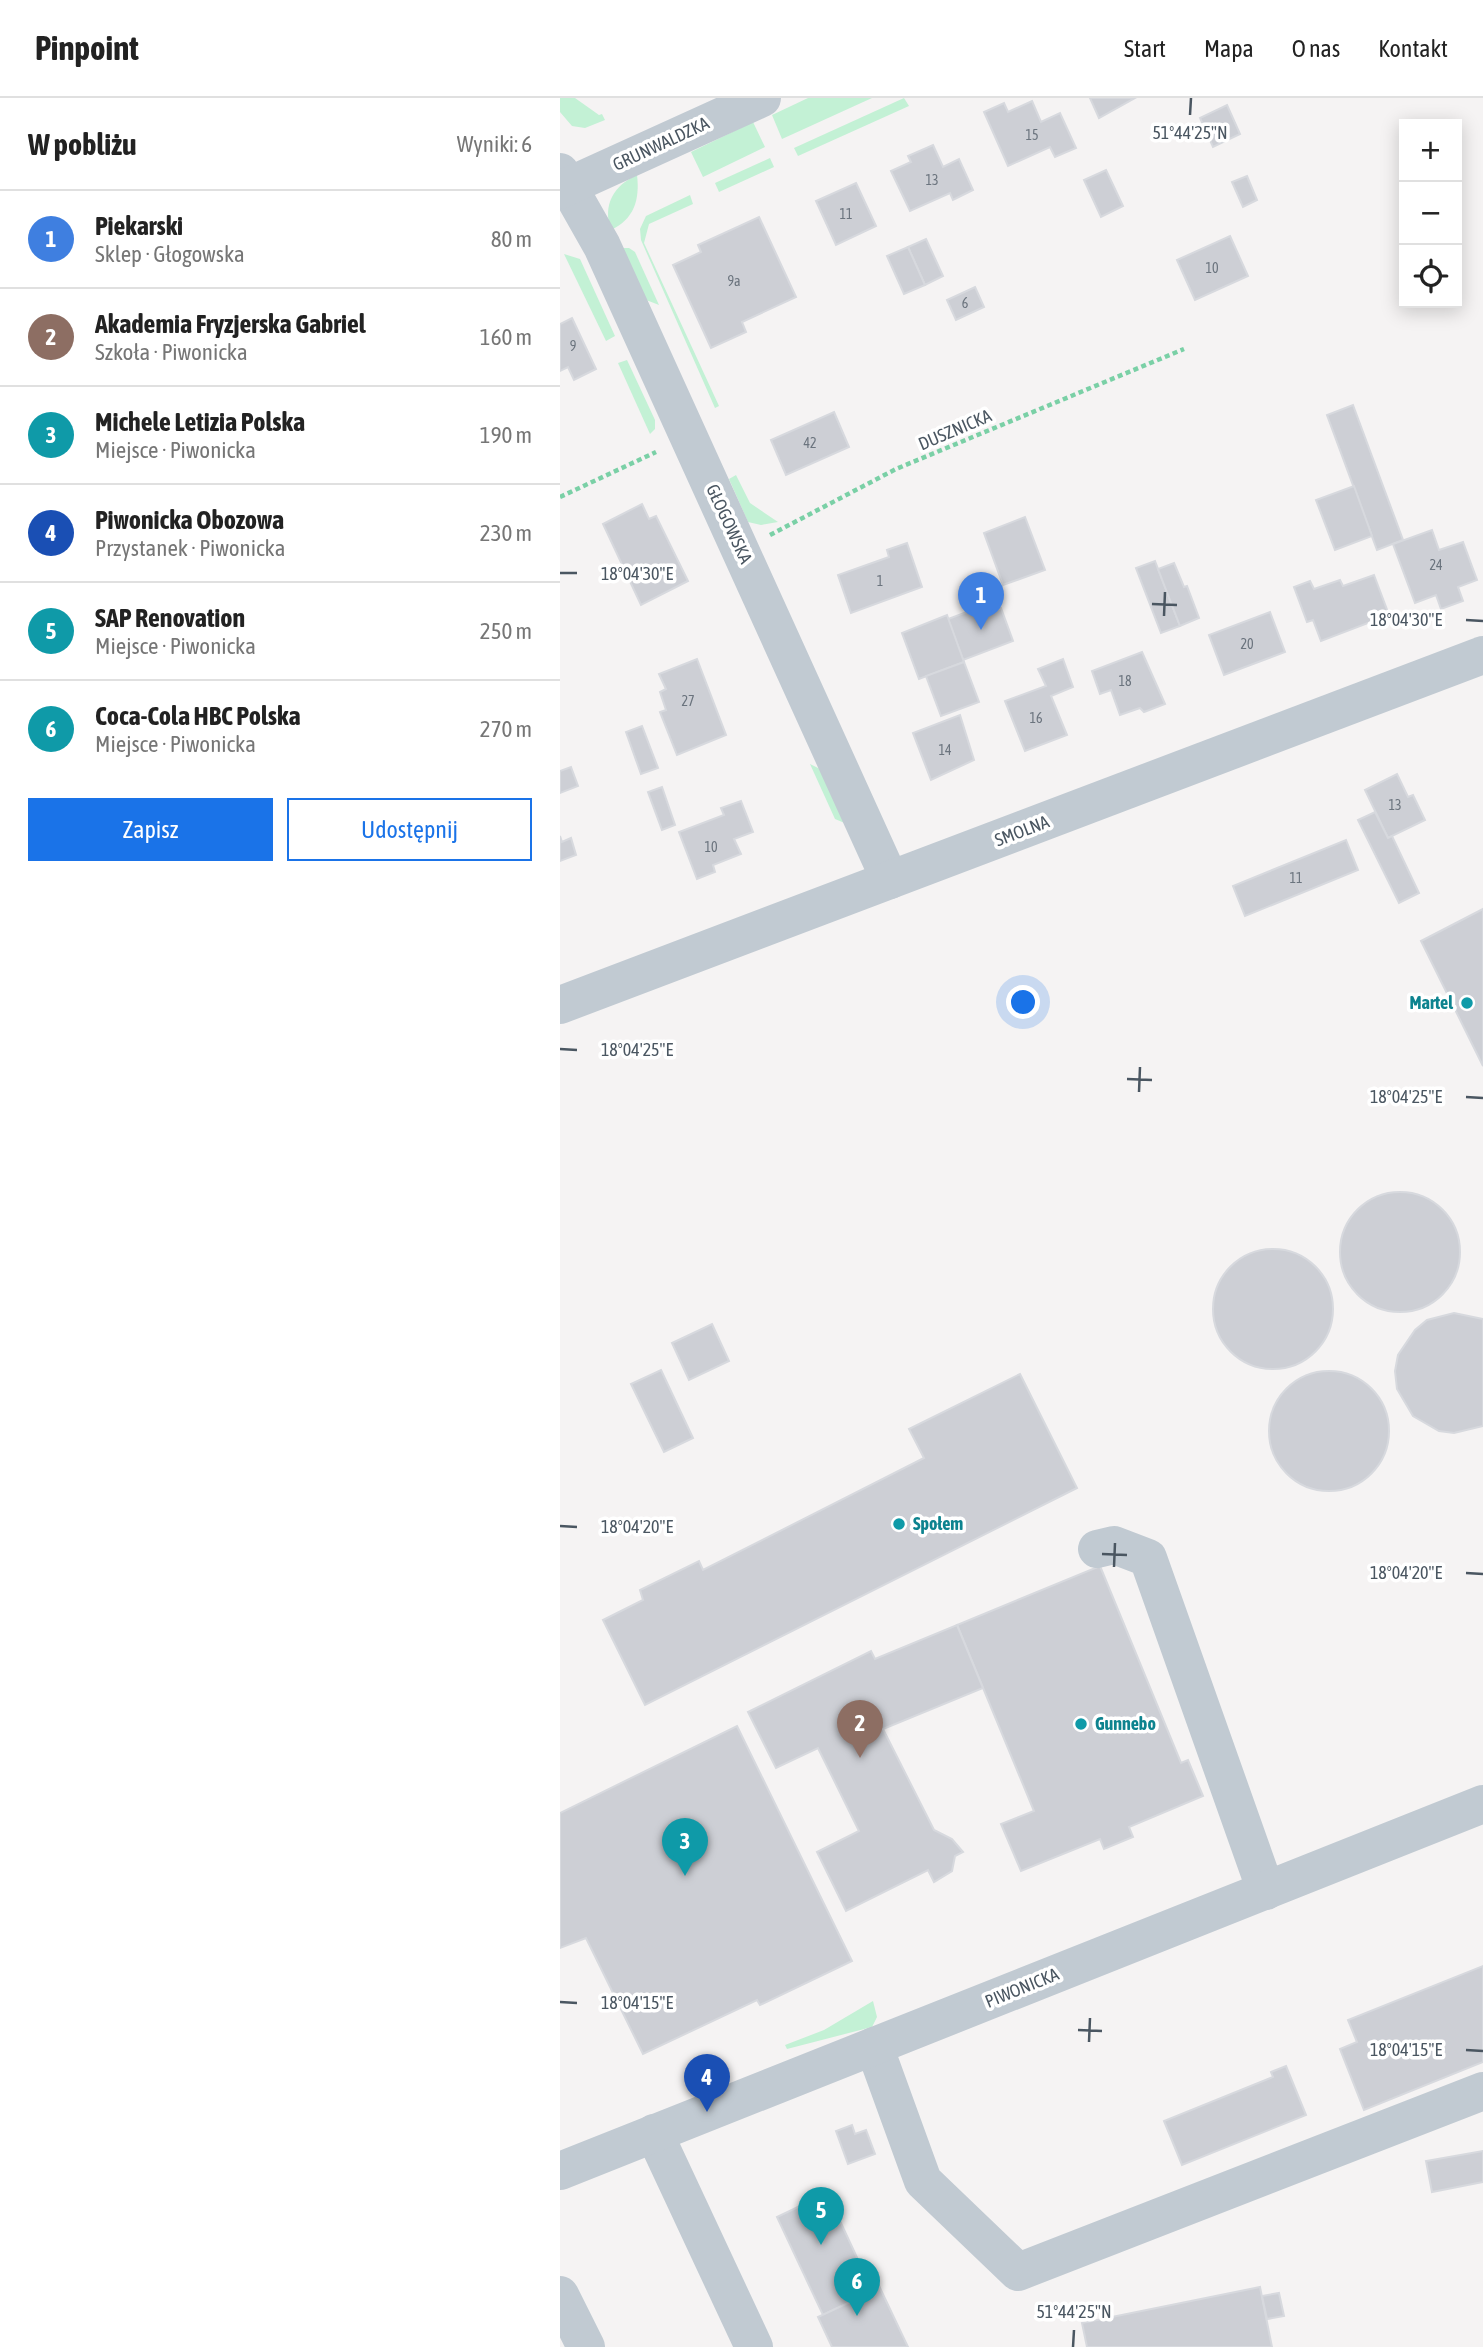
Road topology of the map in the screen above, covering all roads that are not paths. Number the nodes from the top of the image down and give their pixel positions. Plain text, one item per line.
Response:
1 (762, 98) edge
2 (563, 183) edge
3 (1483, 655) edge
4 (890, 880) junction
5 (560, 1005) edge
6 (1097, 1549) dead end
7 (1483, 1804) edge
8 (1266, 1891) junction
9 (874, 2046) junction
10 (1483, 2091) edge
11 (654, 2133) junction
12 (560, 2171) edge
13 (560, 2295) edge
14 (586, 2347) edge
15 (754, 2347) edge

1 - 2 street, GRUNWALDZKA
2 - 4 street, GŁOGOWSKA
3 - 4 street, SMOLNA
4 - 5 street, SMOLNA
6 - 8 street
7 - 8 street, PIWONICKA
8 - 9 street, PIWONICKA
9 - 10 street
9 - 11 street, PIWONICKA
11 - 12 street, PIWONICKA
11 - 15 street
13 - 14 street

